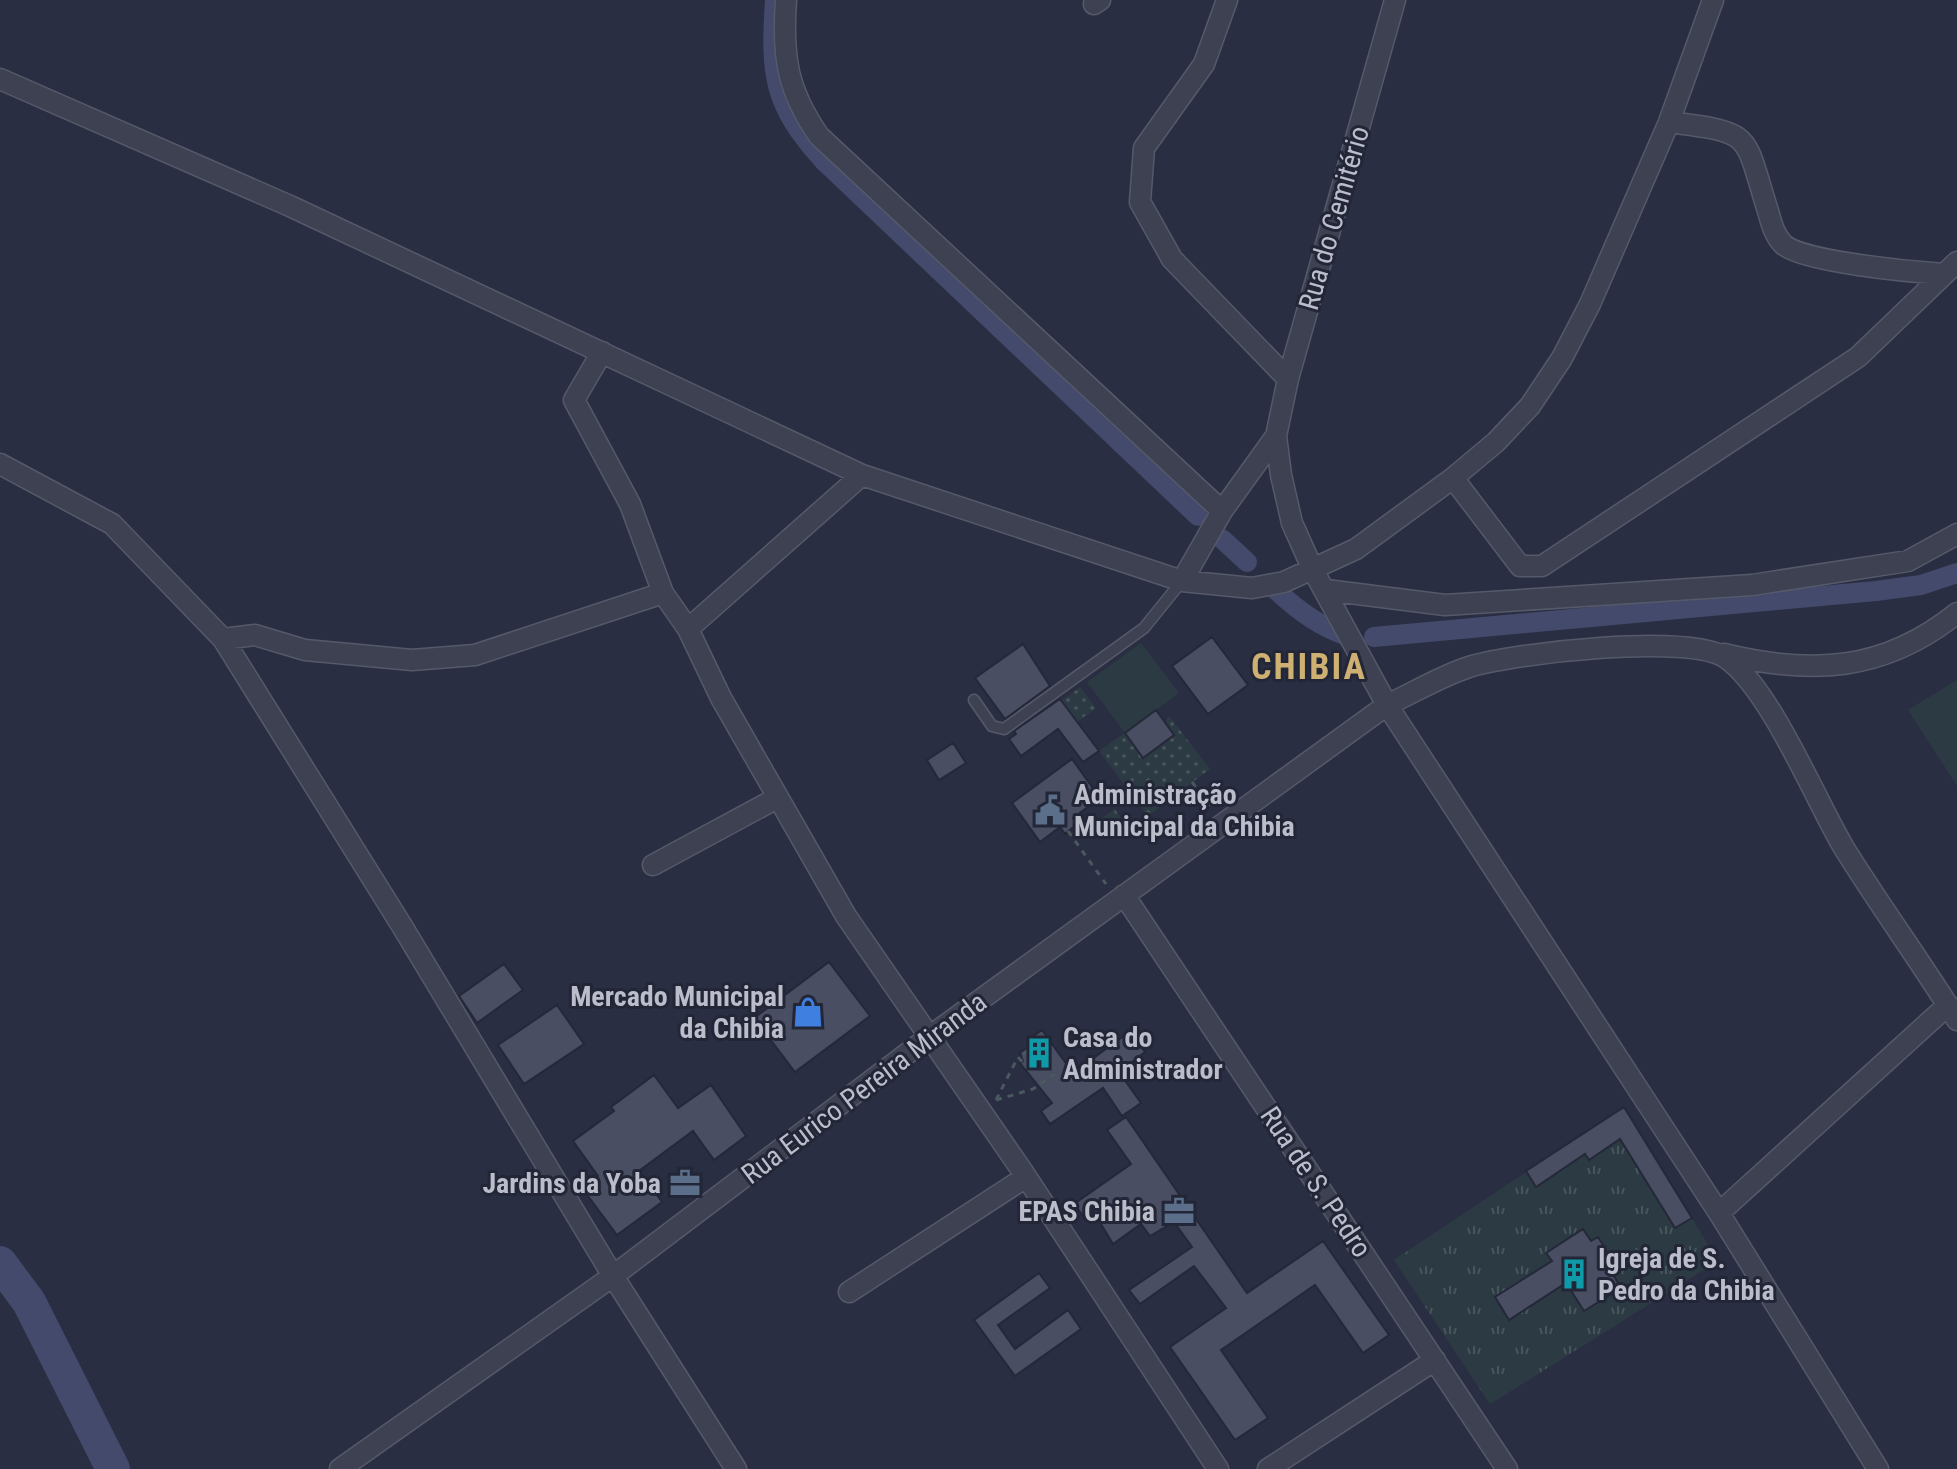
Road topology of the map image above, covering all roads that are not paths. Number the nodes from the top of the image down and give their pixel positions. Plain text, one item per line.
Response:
1 (786, 0) edge
2 (1227, 0) edge
3 (1395, 0) edge
4 (1713, 0) edge
5 (0, 79) edge
6 (1669, 122) junction
7 (1950, 268) edge
8 (602, 352) junction
9 (1288, 379) junction
10 (1276, 436) junction
11 (0, 464) edge
12 (862, 475) junction
13 (1453, 478) junction
14 (1222, 511) junction
15 (1957, 534) edge
16 (1313, 570) junction
17 (1182, 581) junction
18 (1326, 590) junction
19 (663, 593) junction
20 (1957, 613) edge
21 (688, 629) junction
22 (223, 639) junction
23 (1712, 651) junction
24 (974, 700) dead end
25 (1387, 705) junction
26 (777, 798) junction
27 (653, 865) dead end
28 (1120, 898) junction
29 (1952, 1012) edge
30 (929, 1037) junction
31 (1026, 1177) junction
32 (1719, 1213) junction
33 (613, 1276) junction
34 (849, 1292) dead end
35 (1435, 1360) junction
36 (340, 1469) edge
37 (736, 1469) edge
38 (1218, 1469) edge
39 (1268, 1469) edge
40 (1507, 1469) edge
41 (1878, 1469) edge

1 - 14 street
2 - 9 street
3 - 9 street, Rua do Cemitério
4 - 6 street
5 - 8 street
6 - 7 street
6 - 13 street
7 - 13 street
8 - 12 street
8 - 19 street
9 - 10 street, Rua do Cemitério
10 - 14 street
10 - 16 street
11 - 22 street
12 - 17 street
12 - 21 street
13 - 16 street
14 - 17 street
15 - 18 street
16 - 17 street
16 - 18 street
17 - 24 lane
18 - 25 street
19 - 21 street
19 - 22 street
20 - 23 street, Rua Eurico Pereira Miranda
21 - 26 street
22 - 33 street
23 - 25 street, Rua Eurico Pereira Miranda
23 - 29 street
25 - 28 street, Rua Eurico Pereira Miranda
25 - 32 street
26 - 27 street
26 - 30 street
28 - 30 street, Rua Eurico Pereira Miranda
28 - 35 street, Rua de S. Pedro
29 - 32 street
30 - 31 street
30 - 33 street, Rua Eurico Pereira Miranda
31 - 34 street
31 - 38 street
32 - 41 street
33 - 36 street, Rua Eurico Pereira Miranda
33 - 37 street
35 - 39 street
35 - 40 street, Rua de S. Pedro

